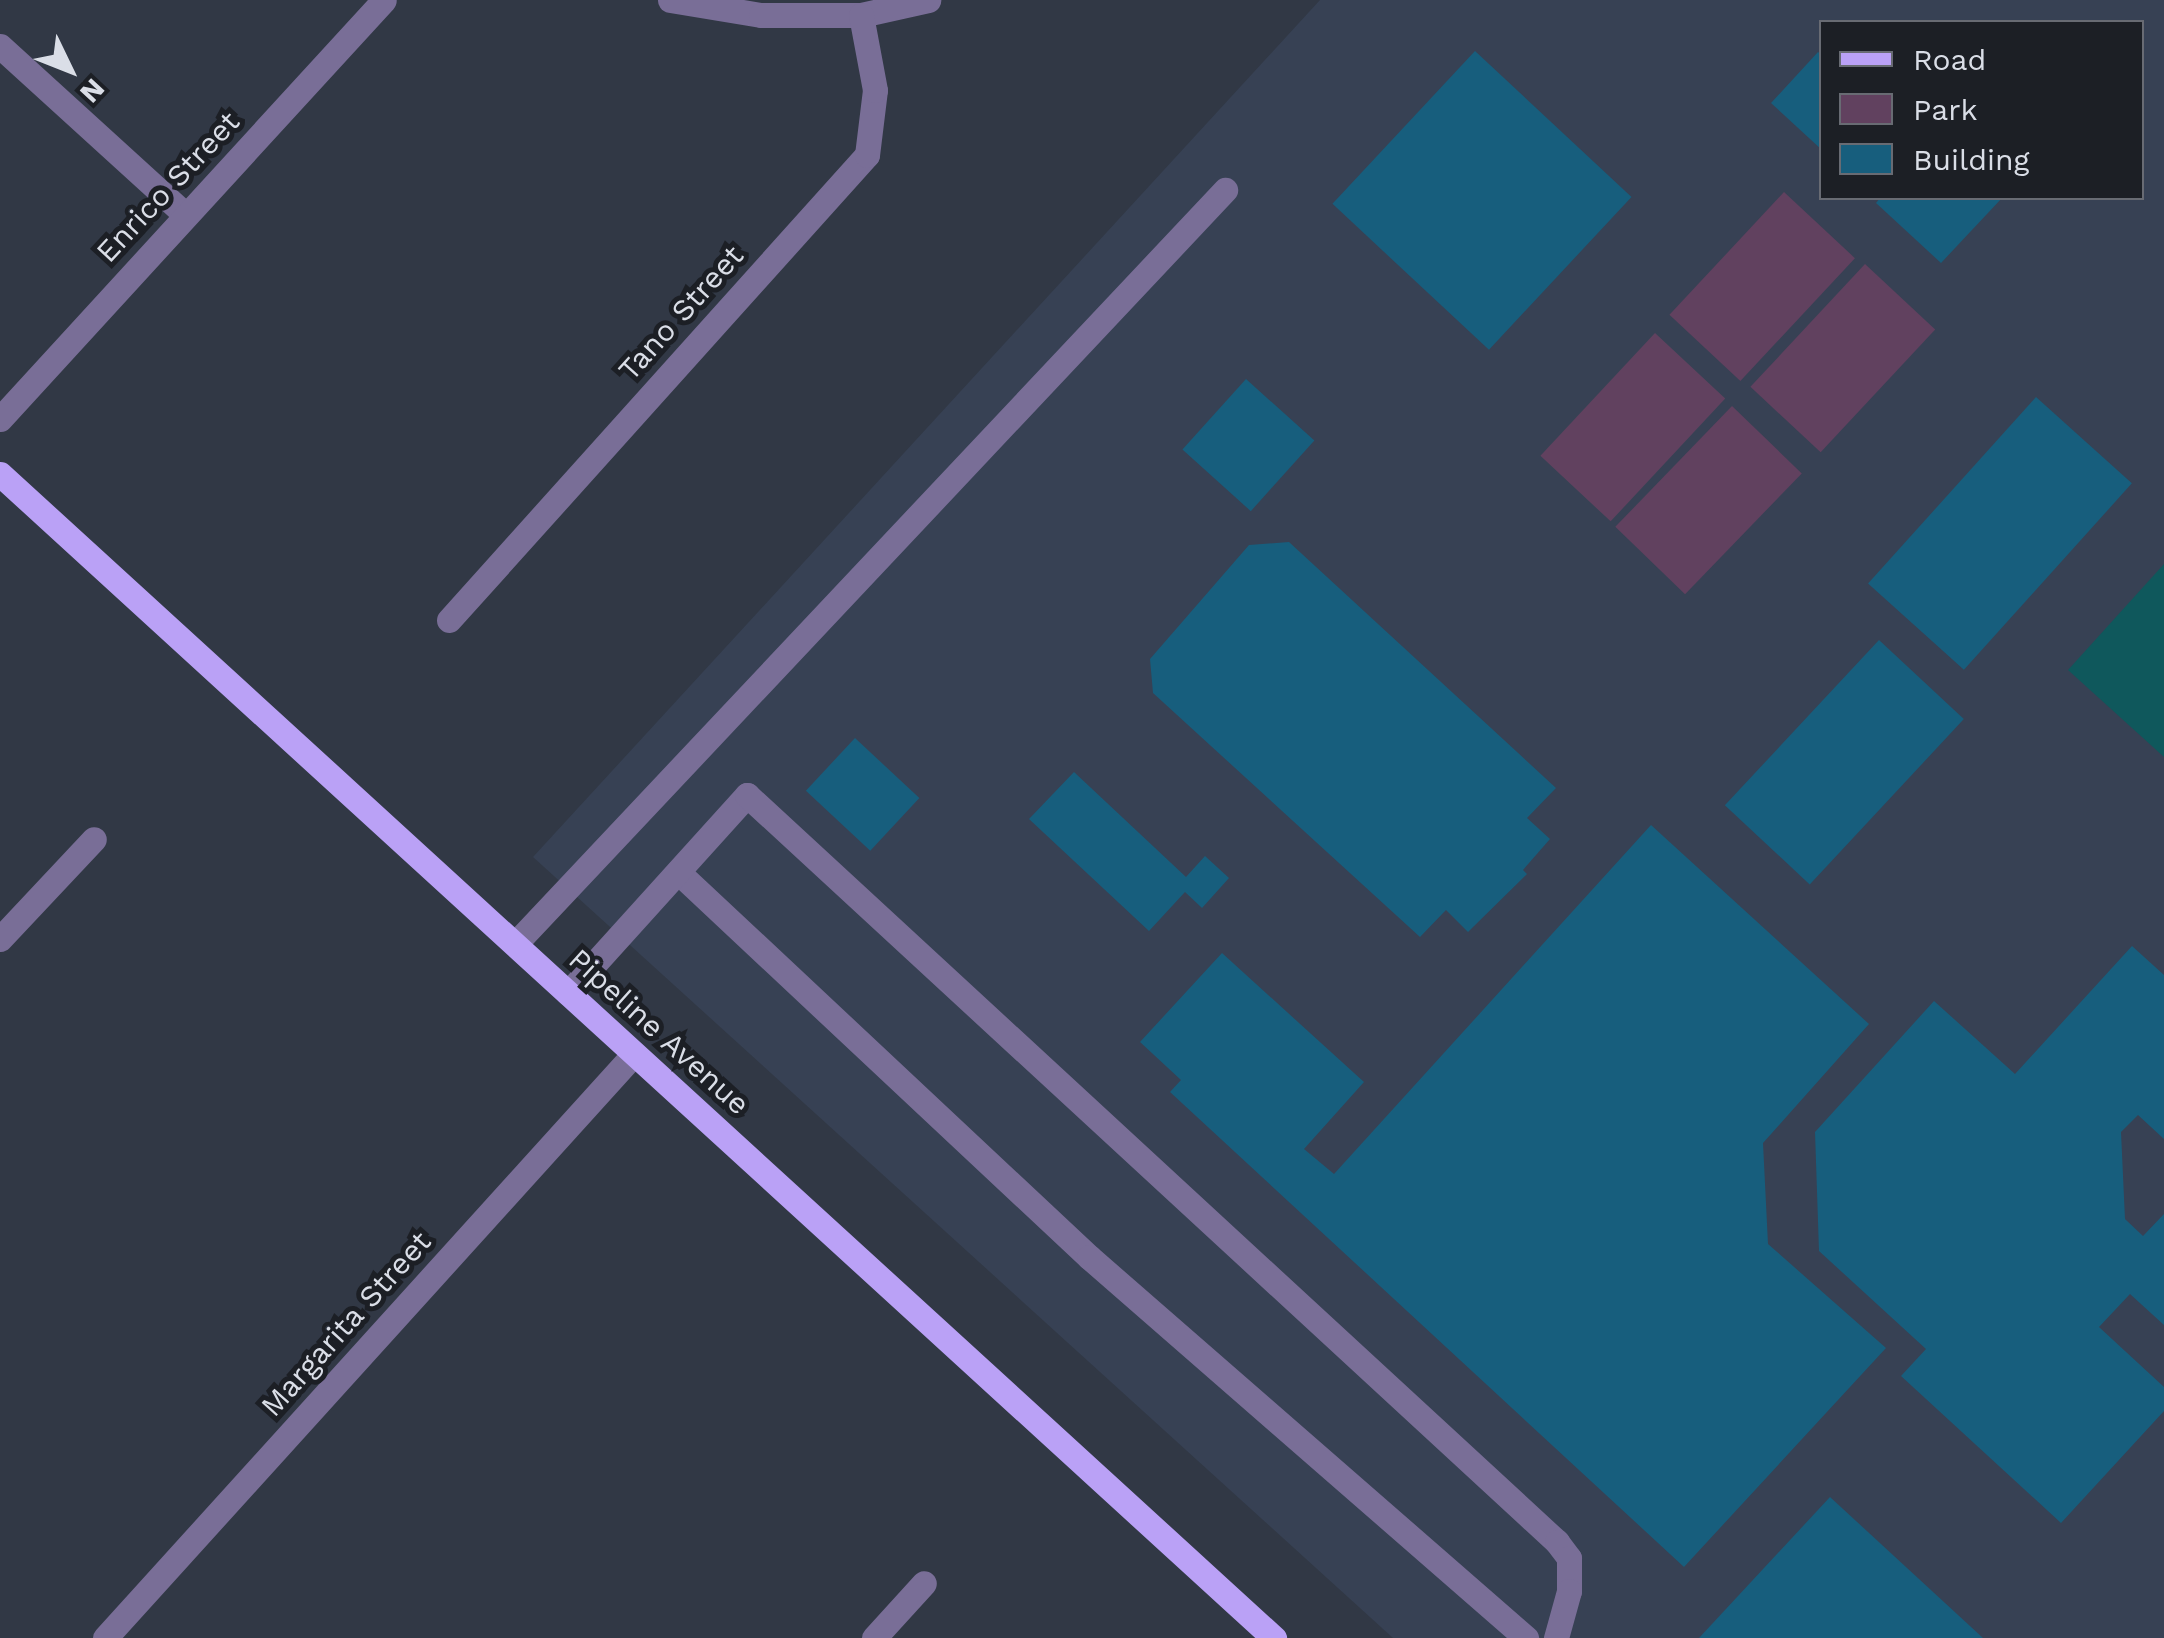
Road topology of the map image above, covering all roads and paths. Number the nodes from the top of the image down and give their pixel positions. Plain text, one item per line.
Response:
1 (384, 0) edge
2 (670, 0) edge
3 (928, 0) edge
4 (861, 15) junction
5 (0, 46) edge
6 (1226, 190) dead end
7 (186, 215) junction
8 (0, 419) edge
9 (0, 474) edge
10 (448, 620) dead end
11 (94, 839) dead end
12 (678, 872) junction
13 (0, 939) edge
14 (514, 944) junction
15 (568, 993) junction
16 (634, 1054) junction
17 (924, 1582) dead end
18 (105, 1638) edge
19 (874, 1638) edge
20 (1274, 1638) edge
21 (1526, 1638) edge
22 (1556, 1638) edge

1 - 7 street, Enrico Street
2 - 4 street
3 - 4 street
4 - 10 street, Tano Street
5 - 7 street
6 - 14 street
7 - 8 street, Enrico Street
9 - 14 main road, Pipeline Avenue
11 - 13 street
12 - 15 street
12 - 21 street
12 - 22 street
14 - 15 main road, Pipeline Avenue
15 - 16 main road, Pipeline Avenue
16 - 18 street, Margarita Street
16 - 20 main road, Pipeline Avenue
17 - 19 street

